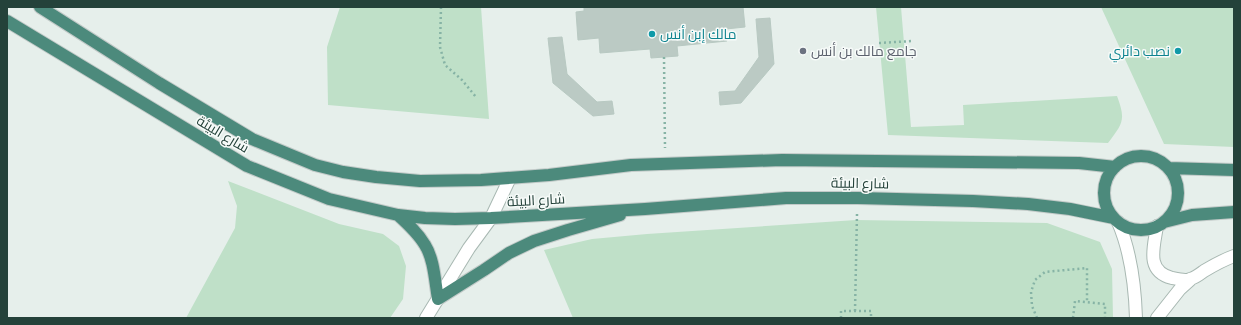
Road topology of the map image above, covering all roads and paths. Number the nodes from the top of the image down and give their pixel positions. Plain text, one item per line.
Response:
1 (40, 7) edge
2 (441, 7) edge
3 (7, 21) edge
4 (913, 41) dead end
5 (879, 43) dead end
6 (664, 57) dead end
7 (476, 97) dead end
8 (658, 152) dead end
9 (1115, 167) junction
10 (1168, 168) junction
11 (1234, 170) edge
12 (510, 178) junction
13 (858, 198) junction
14 (645, 209) junction
15 (1234, 212) edge
16 (398, 215) junction
17 (491, 218) junction
18 (1116, 220) junction
19 (1160, 224) junction
20 (1234, 256) edge
21 (1190, 280) junction
22 (438, 299) junction
23 (1087, 302) junction
24 (855, 311) junction
25 (426, 318) edge
26 (841, 318) edge
27 (871, 318) edge
28 (1037, 318) edge
29 (1073, 318) edge
30 (1105, 318) edge
31 (1136, 318) edge
32 (1157, 318) edge

1 - 12 highway, شارع البيئة
2 - 7 path
3 - 16 highway, شارع البيئة
4 - 5 path
6 - 8 path
9 - 10 highway
9 - 12 highway, شارع البيئة
9 - 18 highway
10 - 11 highway
10 - 19 highway
12 - 17 street
13 - 14 highway, شارع البيئة
13 - 18 highway, شارع البيئة
13 - 24 path
14 - 17 highway, شارع البيئة
14 - 22 highway
15 - 19 highway
16 - 17 highway, شارع البيئة
16 - 22 highway
17 - 22 street
18 - 19 highway
18 - 31 street
19 - 21 street
20 - 21 street
21 - 32 street
22 - 25 street
23 - 28 path
23 - 29 path
23 - 30 path
24 - 26 path
24 - 27 path

